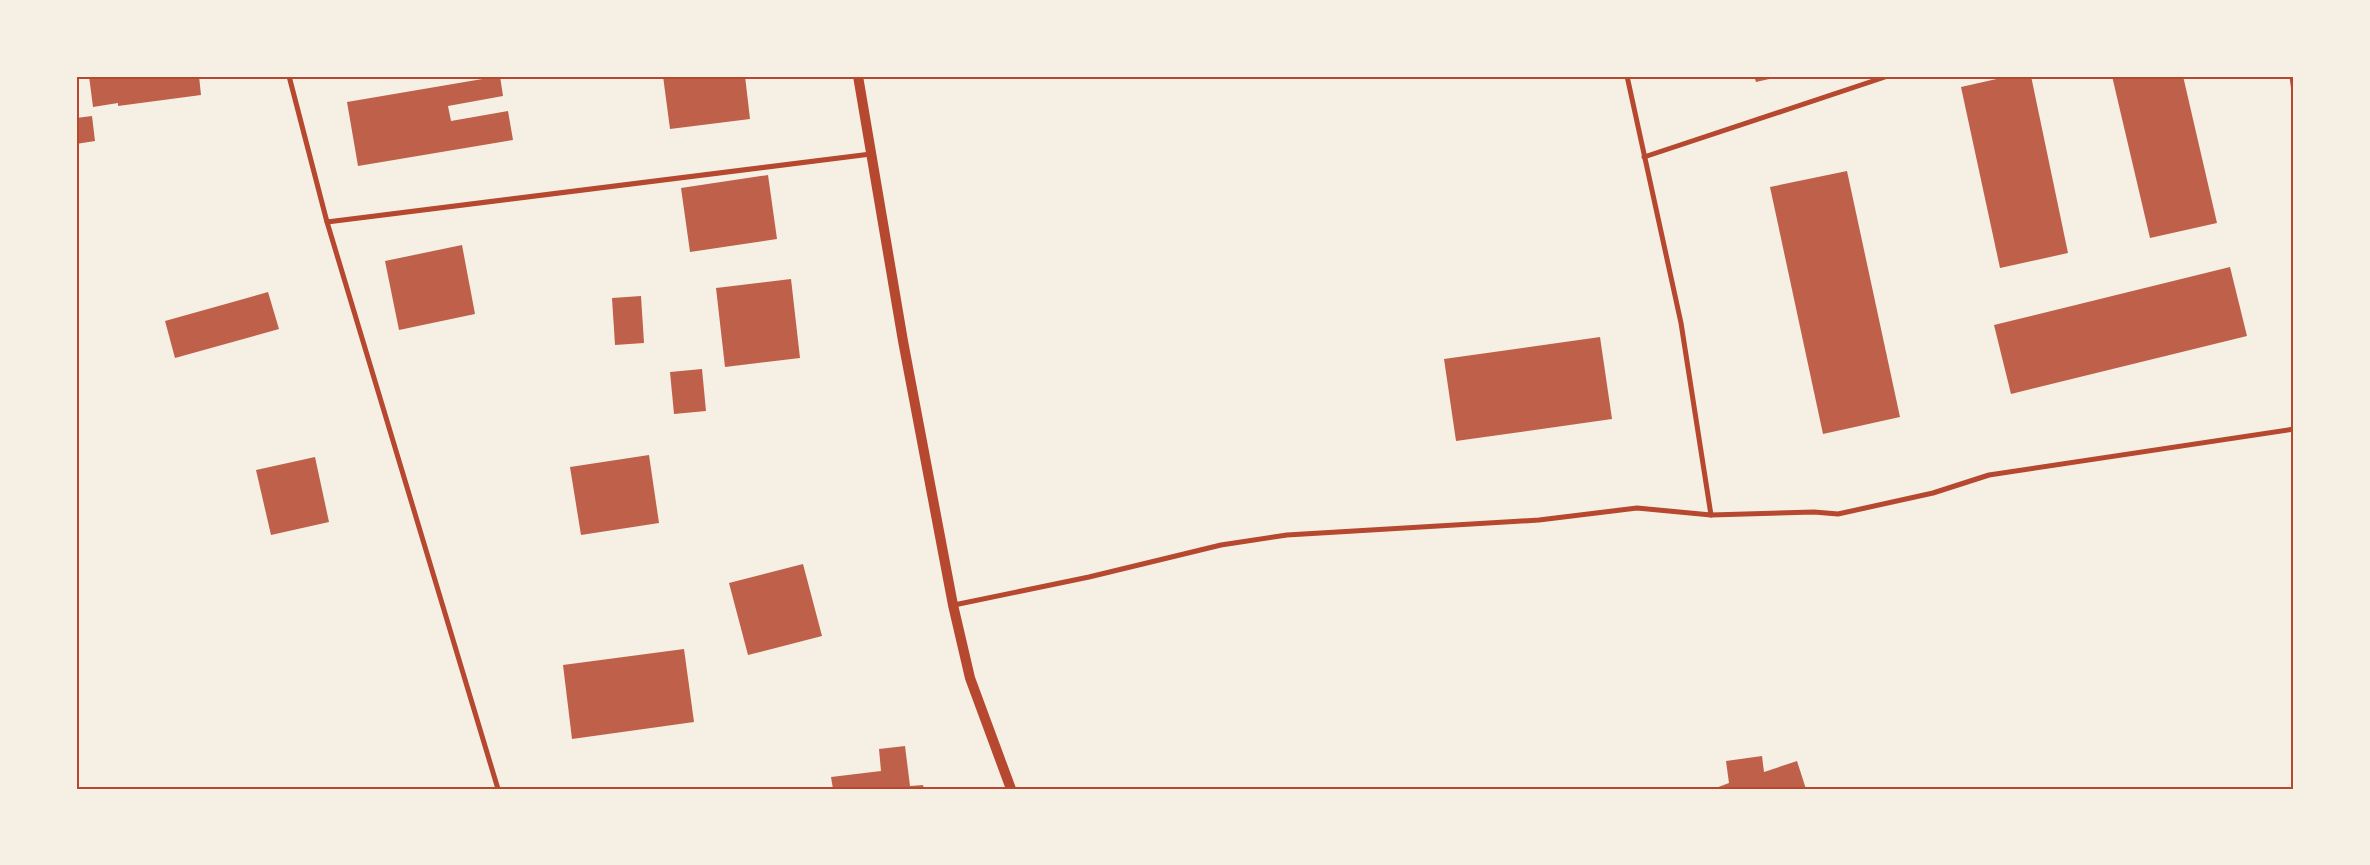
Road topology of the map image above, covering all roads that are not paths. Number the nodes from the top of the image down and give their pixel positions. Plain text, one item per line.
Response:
1 (289, 76) edge
2 (858, 76) edge
3 (1627, 76) edge
4 (1888, 76) edge
5 (2292, 76) edge
6 (2294, 92) edge
7 (870, 154) junction
8 (1644, 157) junction
9 (327, 222) junction
10 (2294, 429) edge
11 (1712, 515) junction
12 (953, 605) junction
13 (498, 789) edge
14 (1011, 789) edge

1 - 9 street
2 - 7 main road
3 - 8 street
4 - 8 street
5 - 6 street
7 - 9 street
7 - 12 main road
8 - 11 street
9 - 13 street
10 - 11 street
11 - 12 street
12 - 14 main road

